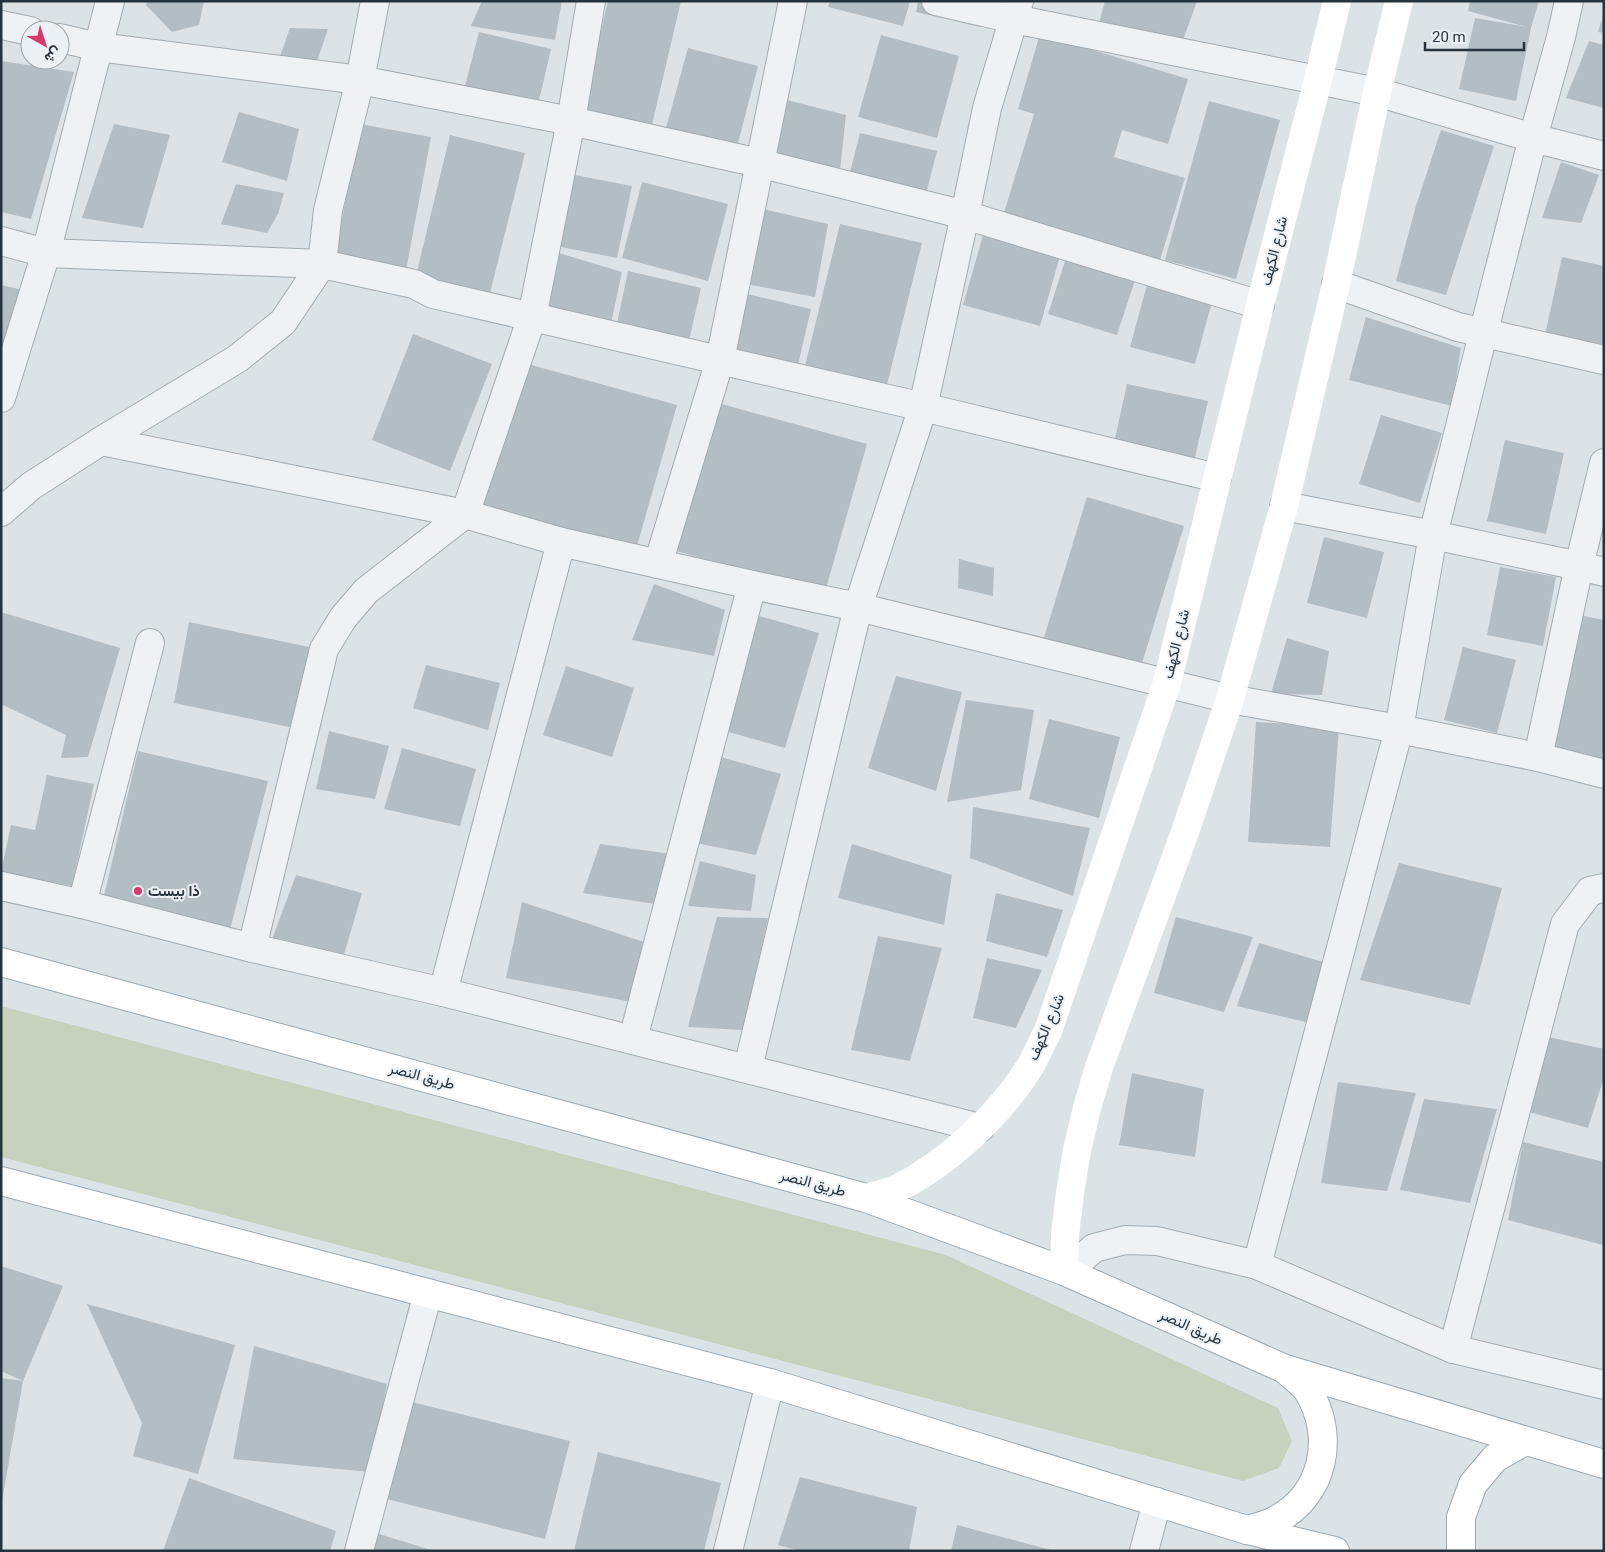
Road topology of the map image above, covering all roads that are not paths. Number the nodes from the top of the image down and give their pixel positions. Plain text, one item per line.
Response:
1 (110, 1) edge
2 (375, 1) edge
3 (591, 1) edge
4 (793, 1) edge
5 (936, 1) edge
6 (1337, 1) edge
7 (1400, 1) edge
8 (1569, 1) edge
9 (1016, 10) edge
10 (1, 25) edge
11 (20, 29) edge
12 (70, 40) edge
13 (98, 47) junction
14 (360, 80) junction
15 (1318, 80) junction
16 (1377, 92) junction
17 (571, 121) junction
18 (1533, 138) junction
19 (1604, 156) edge
20 (759, 163) junction
21 (965, 215) junction
22 (1, 241) edge
23 (46, 253) junction
24 (322, 264) junction
25 (1336, 284) junction
26 (1260, 305) junction
27 (532, 317) junction
28 (1482, 334) junction
29 (720, 360) junction
30 (1604, 360) edge
31 (1, 398) edge
32 (923, 407) junction
33 (101, 441) junction
34 (1604, 463) edge
35 (1217, 478) junction
36 (1284, 506) junction
37 (1, 512) edge
38 (465, 514) junction
39 (1433, 535) junction
40 (561, 542) junction
41 (658, 564) junction
42 (1591, 569) edge
43 (752, 585) junction
44 (858, 607) junction
45 (150, 643) dead end
46 (1167, 683) junction
47 (1230, 700) junction
48 (1399, 729) junction
49 (1538, 757) junction
50 (1604, 774) edge
51 (1, 886) edge
52 (1604, 888) edge
53 (82, 904) junction
54 (252, 948) junction
55 (1, 962) edge
56 (443, 992) junction
57 (633, 1039) junction
58 (748, 1068) junction
59 (980, 1128) junction
60 (1, 1181) edge
61 (866, 1198) junction
62 (1257, 1265) junction
63 (1066, 1271) junction
64 (428, 1293) junction
65 (1453, 1349) junction
66 (1285, 1369) junction
67 (770, 1383) junction
68 (1604, 1385) edge
69 (1525, 1441) junction
70 (1604, 1464) edge
71 (1157, 1502) junction
72 (1247, 1530) junction
73 (360, 1551) edge
74 (728, 1551) edge
75 (1144, 1551) edge
76 (1335, 1551) edge
77 (1461, 1551) edge

1 - 13 street
2 - 14 street
3 - 17 street
4 - 20 street
5 - 9 street
6 - 15 main road, شارع الكهف
7 - 16 main road
8 - 18 street
9 - 15 street
9 - 21 street
10 - 11 street
12 - 13 street
13 - 14 street
13 - 23 street
14 - 17 street
14 - 24 street
15 - 16 street
15 - 26 main road, شارع الكهف
16 - 18 street
16 - 25 main road
17 - 20 street
17 - 27 street
18 - 19 street
18 - 28 street
20 - 21 street
20 - 29 street
21 - 26 street
21 - 32 street
22 - 23 street
23 - 24 street
23 - 31 street
24 - 27 street
24 - 33 street
25 - 28 street
25 - 36 main road
26 - 35 main road, شارع الكهف
27 - 29 street
27 - 38 street
28 - 30 street
28 - 39 street
29 - 32 street
29 - 41 street
32 - 35 street
32 - 44 street
33 - 37 street
33 - 38 street
34 - 42 street
35 - 46 main road, شارع الكهف
36 - 39 street
36 - 47 main road
38 - 40 street
38 - 54 street
39 - 42 street
39 - 48 street
40 - 41 street
40 - 56 street
41 - 43 street
42 - 49 street
43 - 44 street
43 - 57 street
44 - 46 street
44 - 58 street
45 - 53 street
46 - 47 street
46 - 59 main road, شارع الكهف
47 - 48 street
47 - 63 main road
48 - 49 street
48 - 62 street
49 - 50 street
51 - 53 street
52 - 65 street
53 - 54 street
54 - 56 street
55 - 61 main road, طريق النصر
56 - 57 street
57 - 58 street
58 - 59 street
59 - 61 main road, شارع الكهف
60 - 64 main road
61 - 63 main road, طريق النصر
62 - 63 street
62 - 65 street
63 - 66 main road, طريق النصر
64 - 67 main road
64 - 73 street
65 - 68 street
66 - 69 main road, طريق النصر
66 - 72 main road
67 - 71 main road
67 - 74 street
69 - 70 main road, طريق النصر
69 - 77 main road
71 - 72 main road
71 - 75 street
72 - 76 main road

